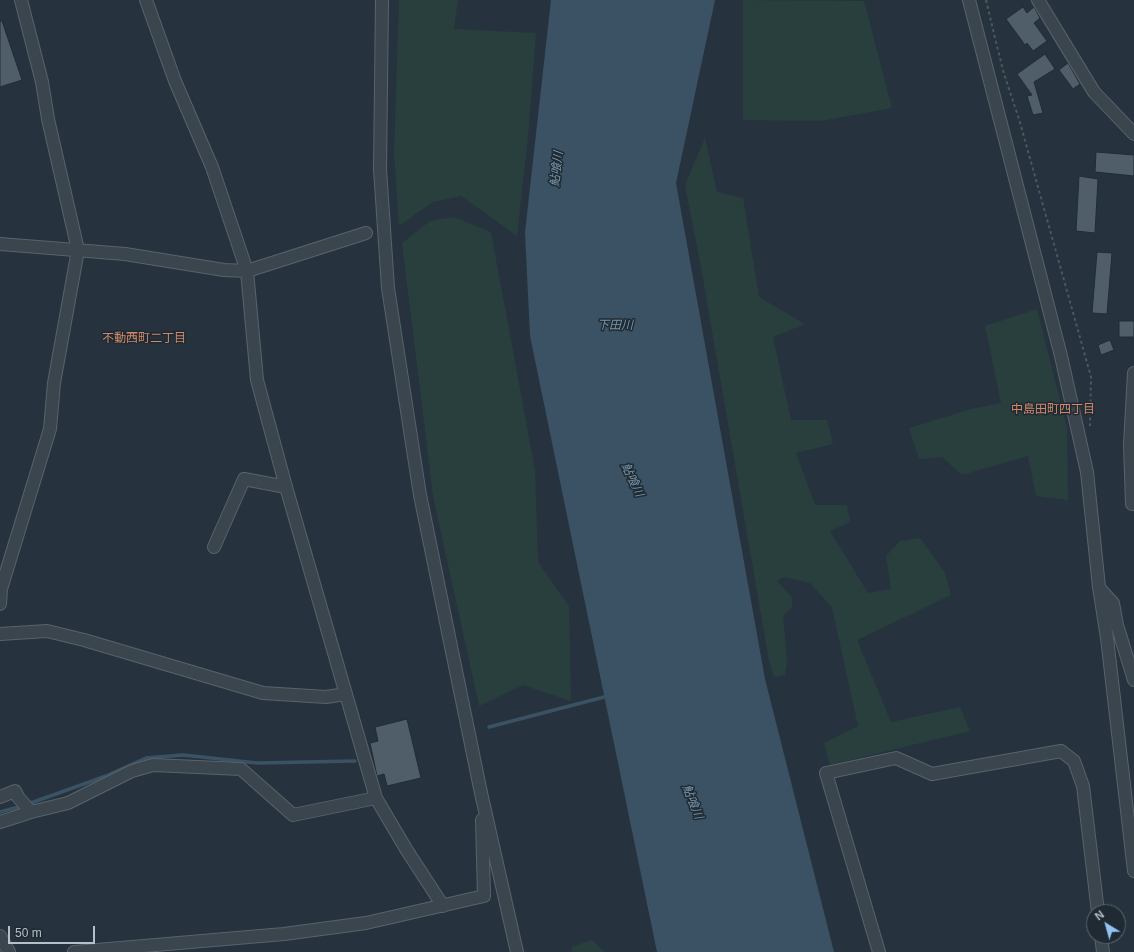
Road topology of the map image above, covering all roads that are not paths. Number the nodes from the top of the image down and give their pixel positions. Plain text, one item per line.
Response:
1 (21, 0) edge
2 (146, 0) edge
3 (382, 0) edge
4 (969, 0) edge
5 (1038, 0) edge
6 (1134, 134) edge
7 (366, 233) dead end
8 (0, 244) edge
9 (78, 250) junction
10 (247, 271) junction
11 (1134, 373) edge
12 (286, 487) junction
13 (1134, 504) edge
14 (214, 548) dead end
15 (1099, 588) junction
16 (0, 604) edge
17 (0, 634) edge
18 (1134, 680) edge
19 (346, 694) junction
20 (481, 793) junction
21 (0, 797) edge
22 (376, 798) junction
23 (1134, 810) edge
24 (30, 811) junction
25 (0, 822) edge
26 (1129, 828) junction
27 (1134, 871) edge
28 (1097, 904) edge
29 (443, 906) junction
30 (0, 936) edge
31 (176, 948) edge
32 (10, 952) edge
33 (74, 952) edge
34 (517, 952) edge
35 (879, 952) edge

1 - 9 street
2 - 10 street
3 - 20 street
4 - 15 street
5 - 6 street
7 - 10 street
8 - 9 street
9 - 10 street
9 - 16 street
10 - 12 street
11 - 13 street
12 - 14 street
12 - 19 street
15 - 18 street
15 - 26 street
17 - 19 street
19 - 22 street
20 - 29 street
20 - 34 street
21 - 24 street
22 - 24 street
22 - 29 street
23 - 26 street
24 - 25 street
26 - 27 street
28 - 35 street
29 - 31 street
30 - 32 street
31 - 33 street

